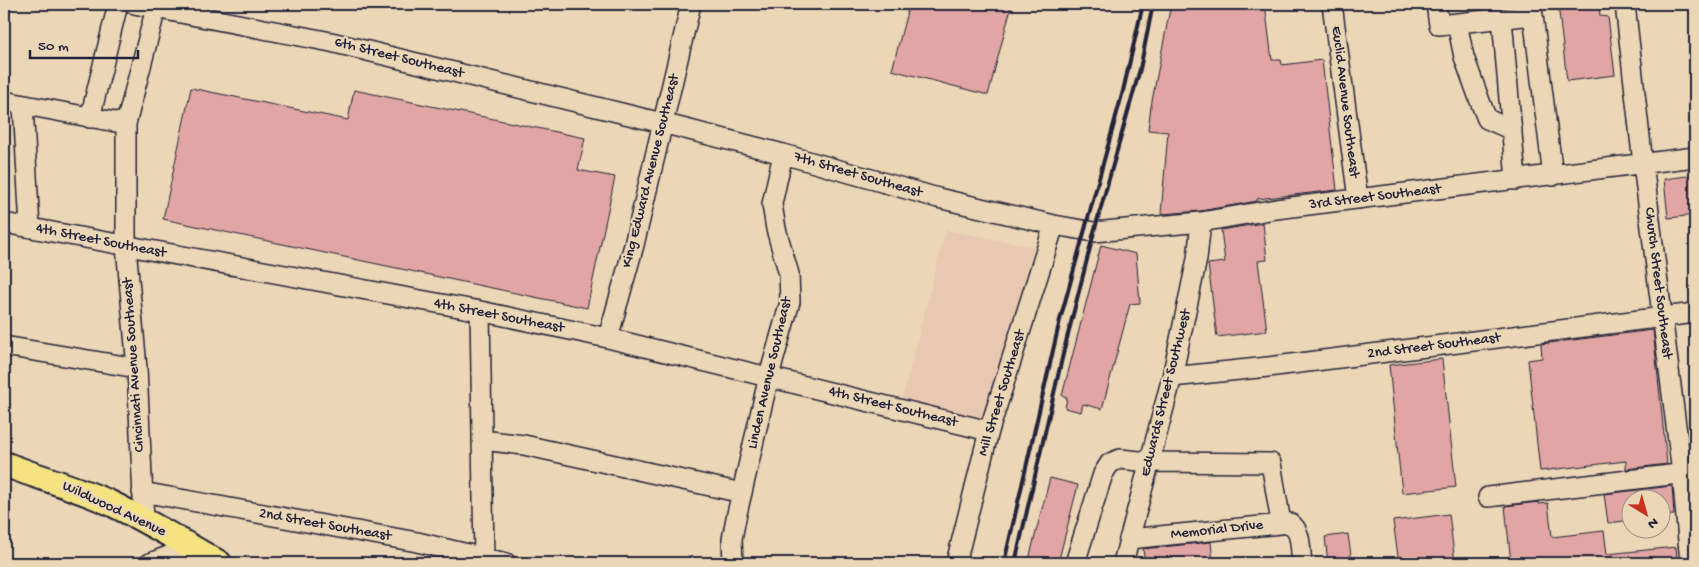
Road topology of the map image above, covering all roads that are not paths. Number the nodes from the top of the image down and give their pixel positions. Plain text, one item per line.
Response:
1 (118, 4) edge
2 (134, 4) edge
3 (691, 4) edge
4 (1332, 4) edge
5 (1436, 4) edge
6 (1625, 4) edge
7 (157, 6) edge
8 (1531, 9) edge
9 (1502, 18) junction
10 (1457, 23) junction
11 (4, 101) edge
12 (23, 105) junction
13 (90, 118) junction
14 (662, 123) junction
15 (126, 124) junction
16 (1512, 130) junction
17 (783, 154) junction
18 (1695, 157) edge
19 (1643, 164) junction
20 (1552, 176) junction
21 (1516, 180) junction
22 (1358, 199) junction
23 (1200, 222) junction
24 (4, 223) edge
25 (1054, 225) junction
26 (30, 228) junction
27 (126, 246) junction
28 (480, 311) junction
29 (1695, 313) edge
30 (1662, 317) junction
31 (608, 338) junction
32 (4, 346) edge
33 (136, 368) junction
34 (769, 376) junction
35 (1172, 377) junction
36 (989, 431) junction
37 (482, 440) junction
38 (1149, 462) junction
39 (4, 464) edge
40 (1689, 473) edge
41 (142, 492) junction
42 (742, 493) junction
43 (1488, 497) dead end
44 (144, 520) junction
45 (1281, 524) junction
46 (1129, 539) junction
47 (191, 547) junction
48 (484, 559) junction
49 (150, 563) edge
50 (219, 563) edge
51 (506, 563) edge
52 (733, 563) edge
53 (956, 563) edge
54 (1075, 563) edge
55 (1123, 563) edge
56 (1302, 563) edge
57 (1690, 563) edge

1 - 13 street
2 - 7 street, 6th Street Southeast
3 - 14 street, King Edward Avenue Southeast
4 - 22 street, Euclid Avenue Southeast
5 - 10 street
6 - 19 street, Church Street Southeast
7 - 14 street, 6th Street Southeast
7 - 15 street, Cincinnati Avenue Southeast
8 - 9 street
8 - 20 street
9 - 10 street
9 - 16 street
10 - 16 street
11 - 12 street
12 - 13 street
12 - 26 street
13 - 15 street
14 - 17 street, 7th Street Southeast
14 - 31 street, King Edward Avenue Southeast
15 - 27 street, Cincinnati Avenue Southeast
16 - 21 street
17 - 25 street, 7th Street Southeast
17 - 34 street, Linden Avenue Southeast
18 - 19 street, 3rd Street Southeast
19 - 20 street, 3rd Street Southeast
19 - 30 street, Church Street Southeast
20 - 21 street, 3rd Street Southeast
21 - 22 street, 3rd Street Southeast
22 - 23 street, 3rd Street Southeast
23 - 25 street, 3rd Street Southeast
23 - 35 street, Edwards Street Southwest
24 - 26 street, 4th Street Southeast
25 - 36 street, Mill Street Southeast
26 - 27 street, 4th Street Southeast
27 - 28 street, 4th Street Southeast
27 - 33 street, Cincinnati Avenue Southeast
28 - 31 street, 4th Street Southeast
28 - 37 street
29 - 30 street, 2nd Street Southeast
30 - 35 street, 2nd Street Southeast
30 - 40 street, Church Street Southeast
31 - 34 street, 4th Street Southeast
32 - 33 street
33 - 41 street, Cincinnati Avenue Southeast
34 - 36 street, 4th Street Southeast
34 - 42 street, Linden Avenue Southeast
35 - 38 street, Edwards Street Southwest
36 - 53 street, Mill Street Southeast
37 - 42 street
37 - 48 street
38 - 45 street
38 - 46 street, Edwards Street Southwest
38 - 54 street
39 - 44 main road, Wildwood Avenue
40 - 43 street
40 - 57 street, Church Street Southeast
41 - 44 street, Cincinnati Avenue Southeast
41 - 48 street, 2nd Street Southeast
42 - 52 street, Linden Avenue Southeast
44 - 47 main road, Wildwood Avenue
45 - 46 street, Memorial Drive
45 - 56 street, Memorial Drive
46 - 55 street, Edwards Street Southwest
47 - 49 street
47 - 50 main road, Wildwood Avenue
48 - 51 street, 2nd Street Southeast

